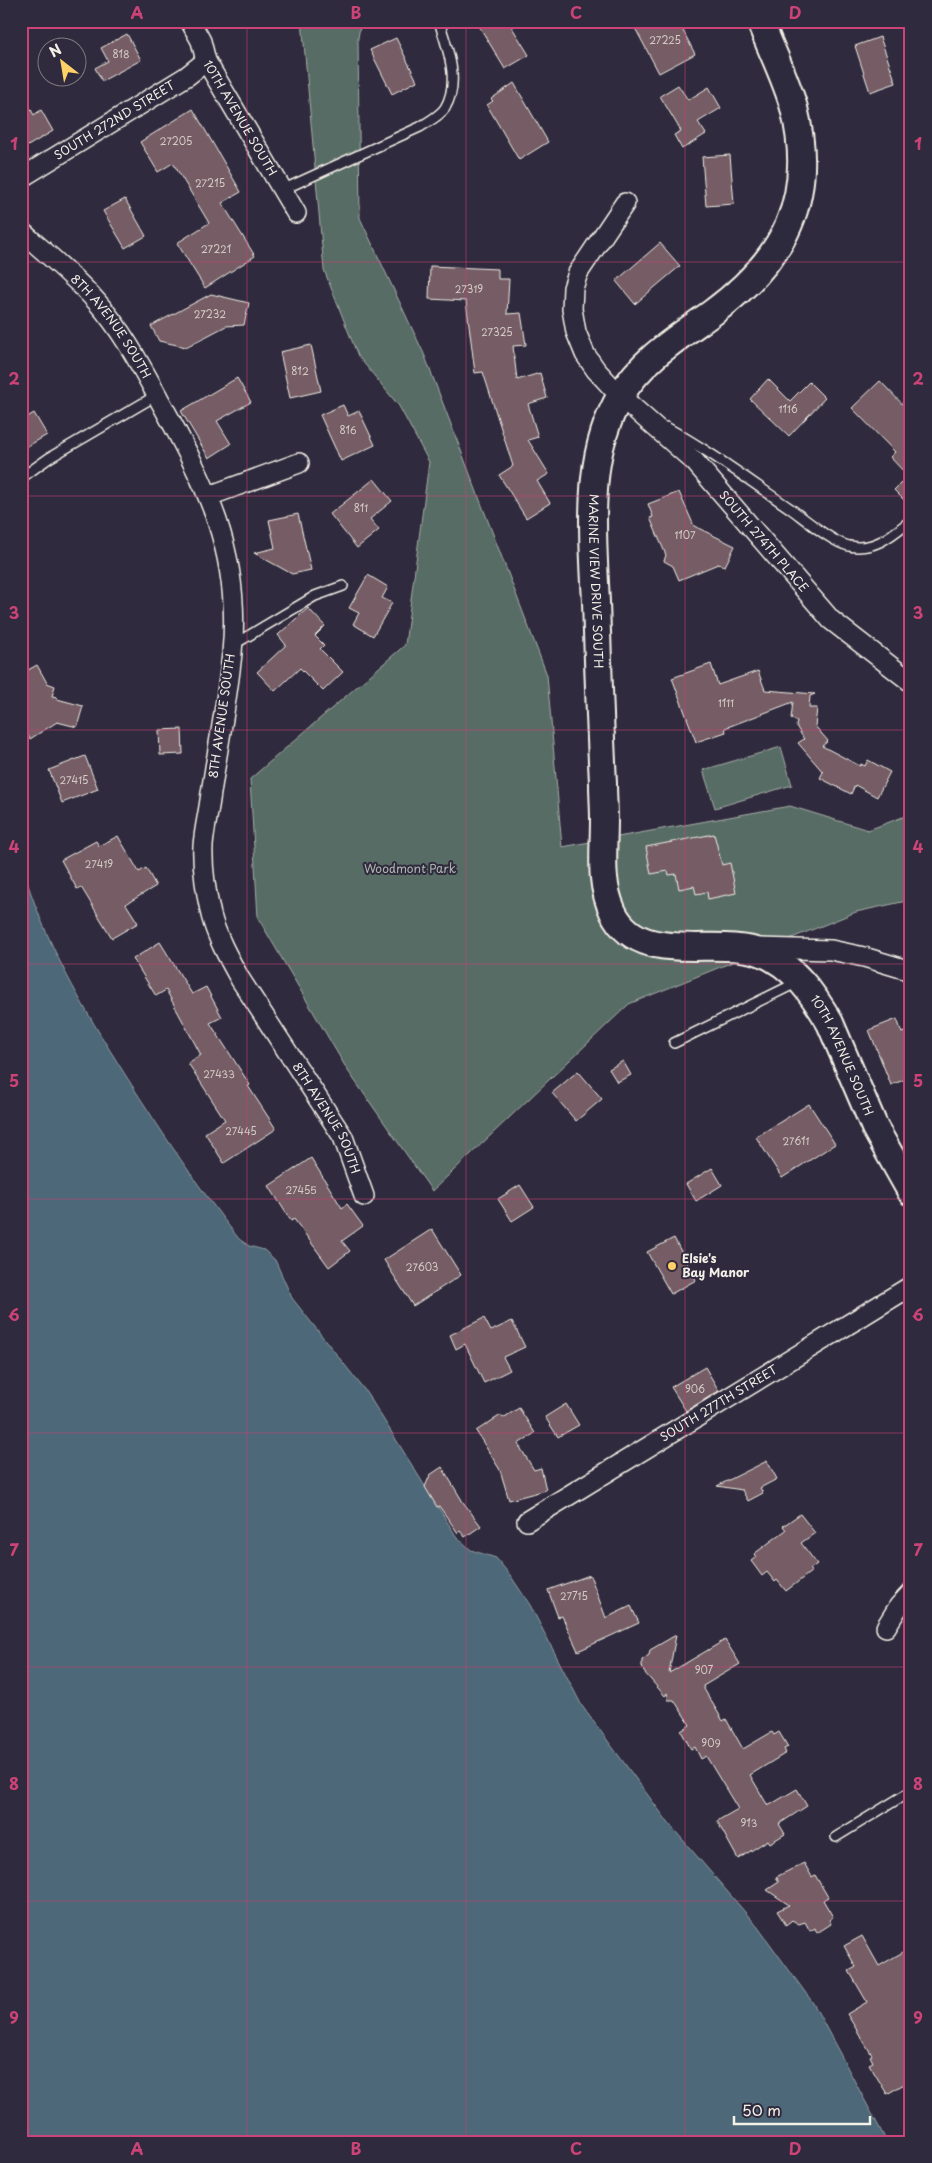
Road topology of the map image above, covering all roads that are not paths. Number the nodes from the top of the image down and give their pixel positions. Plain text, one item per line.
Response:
1 (190, 21) edge
2 (439, 21) edge
3 (760, 21) edge
4 (206, 60) junction
5 (21, 178) edge
6 (282, 190) junction
7 (625, 203) dead end
8 (296, 213) dead end
9 (21, 231) edge
10 (157, 395) junction
11 (620, 396) junction
12 (643, 415) junction
13 (299, 463) dead end
14 (21, 478) edge
15 (209, 496) junction
16 (911, 520) edge
17 (343, 586) dead end
18 (232, 645) junction
19 (911, 682) edge
20 (744, 948) junction
21 (911, 971) edge
22 (801, 980) junction
23 (674, 1043) dead end
24 (911, 1192) edge
25 (364, 1196) dead end
26 (911, 1286) edge
27 (527, 1521) dead end
28 (911, 1592) edge
29 (886, 1627) dead end
30 (911, 1791) edge
31 (836, 1837) dead end

1 - 4 street, 10TH AVENUE SOUTH
2 - 6 lane
3 - 11 main road, MARINE VIEW DRIVE SOUTH
4 - 5 street, SOUTH 272ND STREET
4 - 6 street, 10TH AVENUE SOUTH
6 - 8 street, 10TH AVENUE SOUTH
7 - 11 street, SOUTH 274TH PLACE
9 - 10 street, 8TH AVENUE SOUTH
10 - 14 lane
10 - 15 street, 8TH AVENUE SOUTH
11 - 12 street, SOUTH 274TH PLACE
11 - 20 main road, MARINE VIEW DRIVE SOUTH
12 - 16 lane
12 - 19 street, SOUTH 274TH PLACE
13 - 15 street
15 - 18 street, 8TH AVENUE SOUTH
17 - 18 lane
18 - 25 street, 8TH AVENUE SOUTH
20 - 21 street, MARINE VIEW DRIVE SOUTH
20 - 22 main road, 10TH AVENUE SOUTH
22 - 23 lane
22 - 24 main road, 10TH AVENUE SOUTH
26 - 27 street, SOUTH 277TH STREET
28 - 29 street
30 - 31 lane

